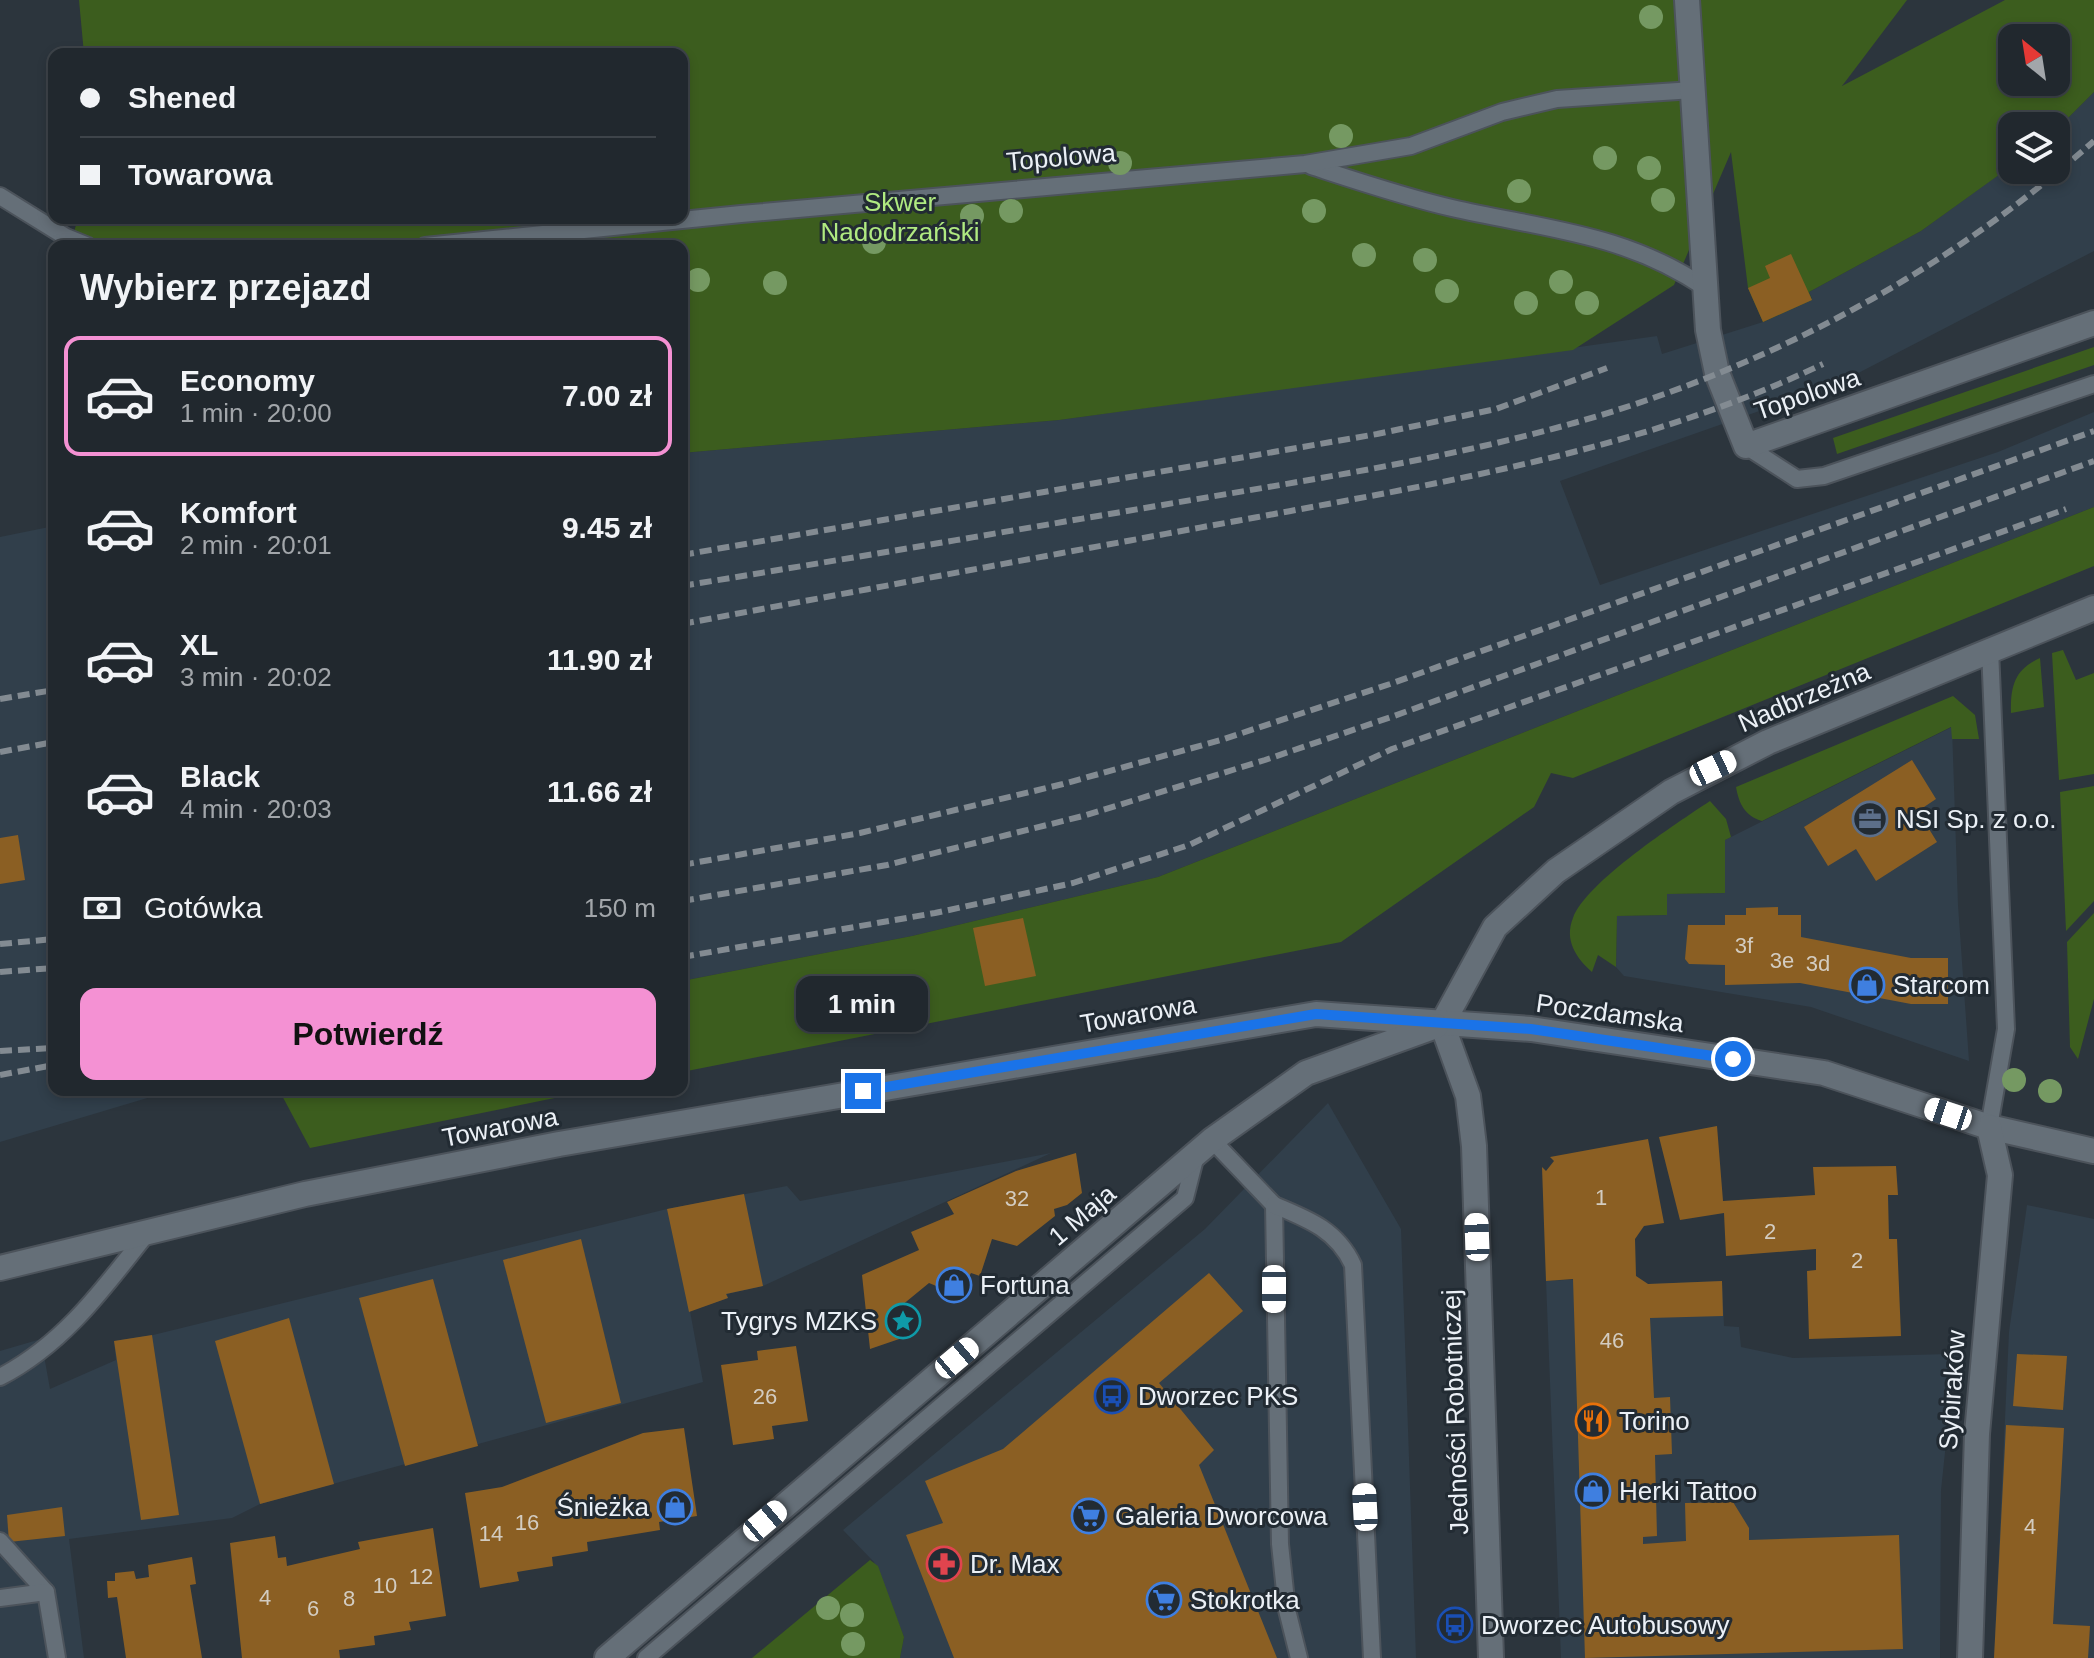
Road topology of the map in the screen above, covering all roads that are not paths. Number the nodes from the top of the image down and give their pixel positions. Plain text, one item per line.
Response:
1 (1687, 0) edge
2 (1693, 90) junction
3 (1305, 164) junction
4 (0, 196) edge
5 (688, 219) edge
6 (642, 224) edge
7 (73, 240) edge
8 (484, 240) edge
9 (1707, 289) junction
10 (2094, 323) edge
11 (2094, 384) edge
12 (1746, 446) junction
13 (2094, 608) edge
14 (1990, 649) junction
15 (1442, 1024) junction
16 (1989, 1127) junction
17 (1204, 1148) junction
18 (2094, 1151) edge
19 (1274, 1205) junction
20 (148, 1232) junction
21 (0, 1268) edge
22 (0, 1377) edge
23 (0, 1541) edge
24 (46, 1592) junction
25 (0, 1598) edge
26 (57, 1658) edge
27 (607, 1658) edge
28 (646, 1658) edge
29 (1299, 1658) edge
30 (1372, 1658) edge
31 (1491, 1658) edge
32 (1970, 1658) edge

1 - 2 street, Topolowa
2 - 3 lane, Topolowa
2 - 9 street, Topolowa
3 - 5 lane, Topolowa
3 - 9 lane
4 - 7 lane
6 - 8 lane, Topolowa
9 - 12 street, Topolowa
10 - 12 street, Topolowa
11 - 12 lane
13 - 14 street, Nadbrzeżna
14 - 15 street, Nadbrzeżna
14 - 16 lane
15 - 16 street, Poczdamska
15 - 17 street, 1 Maja
15 - 20 street, Towarowa
15 - 31 street, Jedności Robotniczej
16 - 18 street, Poczdamska
16 - 32 street, Sybiraków
17 - 19 lane
17 - 27 street, 1 Maja
17 - 28 lane
19 - 29 lane
19 - 30 lane
20 - 21 street, Towarowa
20 - 22 lane
23 - 24 lane
24 - 25 lane
24 - 26 lane

